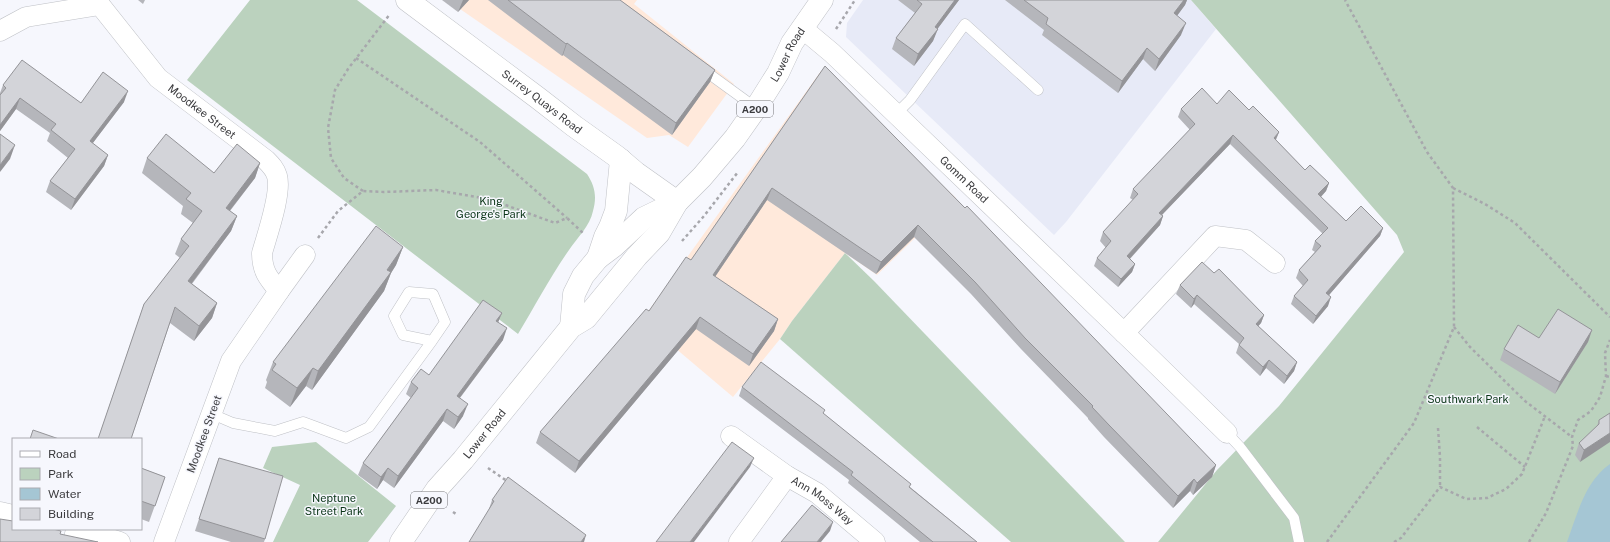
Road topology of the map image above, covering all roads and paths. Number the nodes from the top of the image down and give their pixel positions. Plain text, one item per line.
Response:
1 (822, 0) edge
2 (855, 0) edge
3 (1346, 0) edge
4 (88, 4) edge
5 (400, 6) edge
6 (802, 28) junction
7 (0, 31) edge
8 (832, 34) dead end
9 (356, 58) junction
10 (696, 64) edge
11 (1038, 90) dead end
12 (756, 108) junction
13 (896, 114) junction
14 (621, 160) junction
15 (1453, 188) junction
16 (363, 191) junction
17 (677, 202) junction
18 (567, 218) junction
19 (587, 236) dead end
20 (306, 255) joint
21 (598, 258) junction
22 (1274, 263) dead end
23 (279, 291) junction
24 (1610, 317) edge
25 (571, 327) junction
26 (1454, 327) junction
27 (1124, 333) junction
28 (1610, 340) edge
29 (432, 341) junction
30 (1606, 376) junction
31 (1610, 377) edge
32 (212, 414) junction
33 (1545, 416) junction
34 (1477, 427) dead end
35 (1438, 428) dead end
36 (1226, 433) joint
37 (731, 436) dead end
38 (1572, 437) junction
39 (1525, 467) junction
40 (488, 468) dead end
41 (788, 476) junction
42 (511, 484) edge
43 (1440, 487) junction
44 (0, 512) edge
45 (453, 512) dead end
46 (456, 514) dead end
47 (12, 515) edge
48 (71, 530) edge
49 (82, 530) edge
50 (68, 542) edge
51 (120, 542) edge
52 (164, 542) edge
53 (400, 542) edge
54 (739, 542) edge
55 (874, 542) edge
56 (1299, 542) edge
57 (1326, 542) edge
58 (1394, 542) edge
59 (1529, 542) edge

1 - 6 main road, Lower Road / A200
2 - 8 path
3 - 15 path
4 - 7 street, Moodkee Street
4 - 23 street, Moodkee Street
5 - 9 path
5 - 14 main road, Surrey Quays Road
6 - 12 main road, Lower Road / A200
6 - 13 street, Gomm Road
9 - 16 path
9 - 18 path
10 - 12 lane
11 - 13 lane
12 - 17 main road, Lower Road / A200
13 - 27 street, Gomm Road
14 - 17 main road, Surrey Quays Road
14 - 21 main road
15 - 24 path
15 - 26 path
16 - 18 path
16 - 20 path
17 - 21 main road, A200
17 - 25 main road, A200
18 - 19 path
20 - 23 street, Moodkee Street
21 - 25 main road, A200
22 - 27 street
23 - 32 street, Moodkee Street
25 - 53 main road, Lower Road / A200
26 - 33 path
26 - 57 path
27 - 36 street, Gomm Road
28 - 30 path
29 - 29 lane
29 - 32 lane
30 - 31 path
30 - 38 path
32 - 52 street, Moodkee Street
33 - 38 path
33 - 39 path
34 - 39 path
35 - 43 path
36 - 56 lane
37 - 41 street, Ann Moss Way
38 - 59 path
39 - 43 path
40 - 42 path
41 - 54 street, Ann Moss Way
41 - 55 street, Ann Moss Way
43 - 58 path
44 - 47 street
45 - 46 path
48 - 50 lane
49 - 51 street

